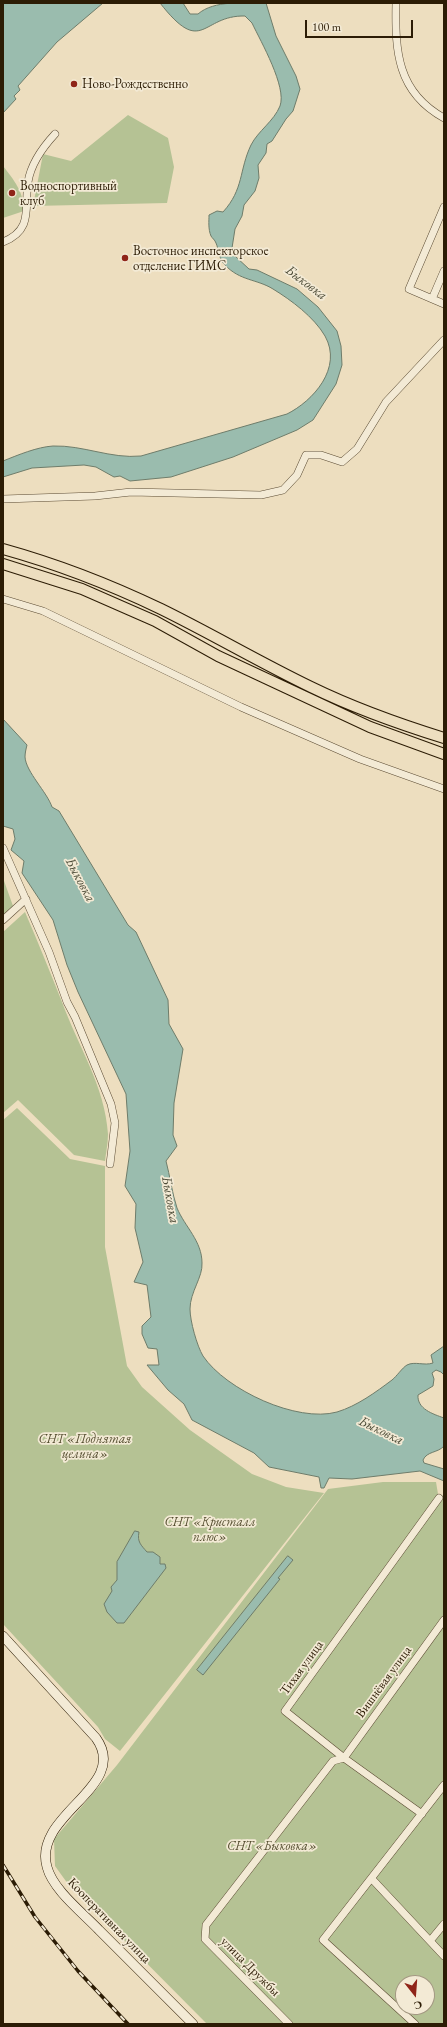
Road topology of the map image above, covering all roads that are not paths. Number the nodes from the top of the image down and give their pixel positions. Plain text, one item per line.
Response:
1 (396, 3) edge
2 (444, 118) edge
3 (55, 134) dead end
4 (444, 207) edge
5 (3, 242) edge
6 (444, 271) edge
7 (432, 299) junction
8 (444, 304) edge
9 (444, 340) edge
10 (3, 499) edge
11 (3, 550) edge
12 (3, 564) edge
13 (3, 599) edge
14 (444, 738) edge
15 (444, 754) edge
16 (444, 789) edge
17 (3, 848) edge
18 (26, 899) junction
19 (3, 920) edge
20 (110, 1164) dead end
21 (439, 1498) dead end
22 (444, 1620) edge
23 (3, 1636) edge
24 (344, 1758) junction
25 (444, 1785) edge
26 (422, 1814) junction
27 (372, 1879) junction
28 (444, 1924) edge
29 (430, 1942) junction
30 (444, 1956) edge
31 (193, 2024) edge
32 (289, 2024) edge
33 (415, 2024) edge

1 - 2 street
3 - 5 street
4 - 7 street
6 - 7 street
7 - 8 street
9 - 10 street
11 - 14 main road
12 - 15 main road
13 - 16 street
17 - 18 street
18 - 19 street
18 - 20 street
21 - 24 street, Тихая улица
22 - 24 street, Вишнёвая улица
23 - 31 main road, Кооперативная улица
24 - 26 street, Тихая улица
24 - 32 street, улица Дружбы
25 - 26 street
26 - 27 street
27 - 29 street
27 - 33 street
28 - 29 street
29 - 30 street

